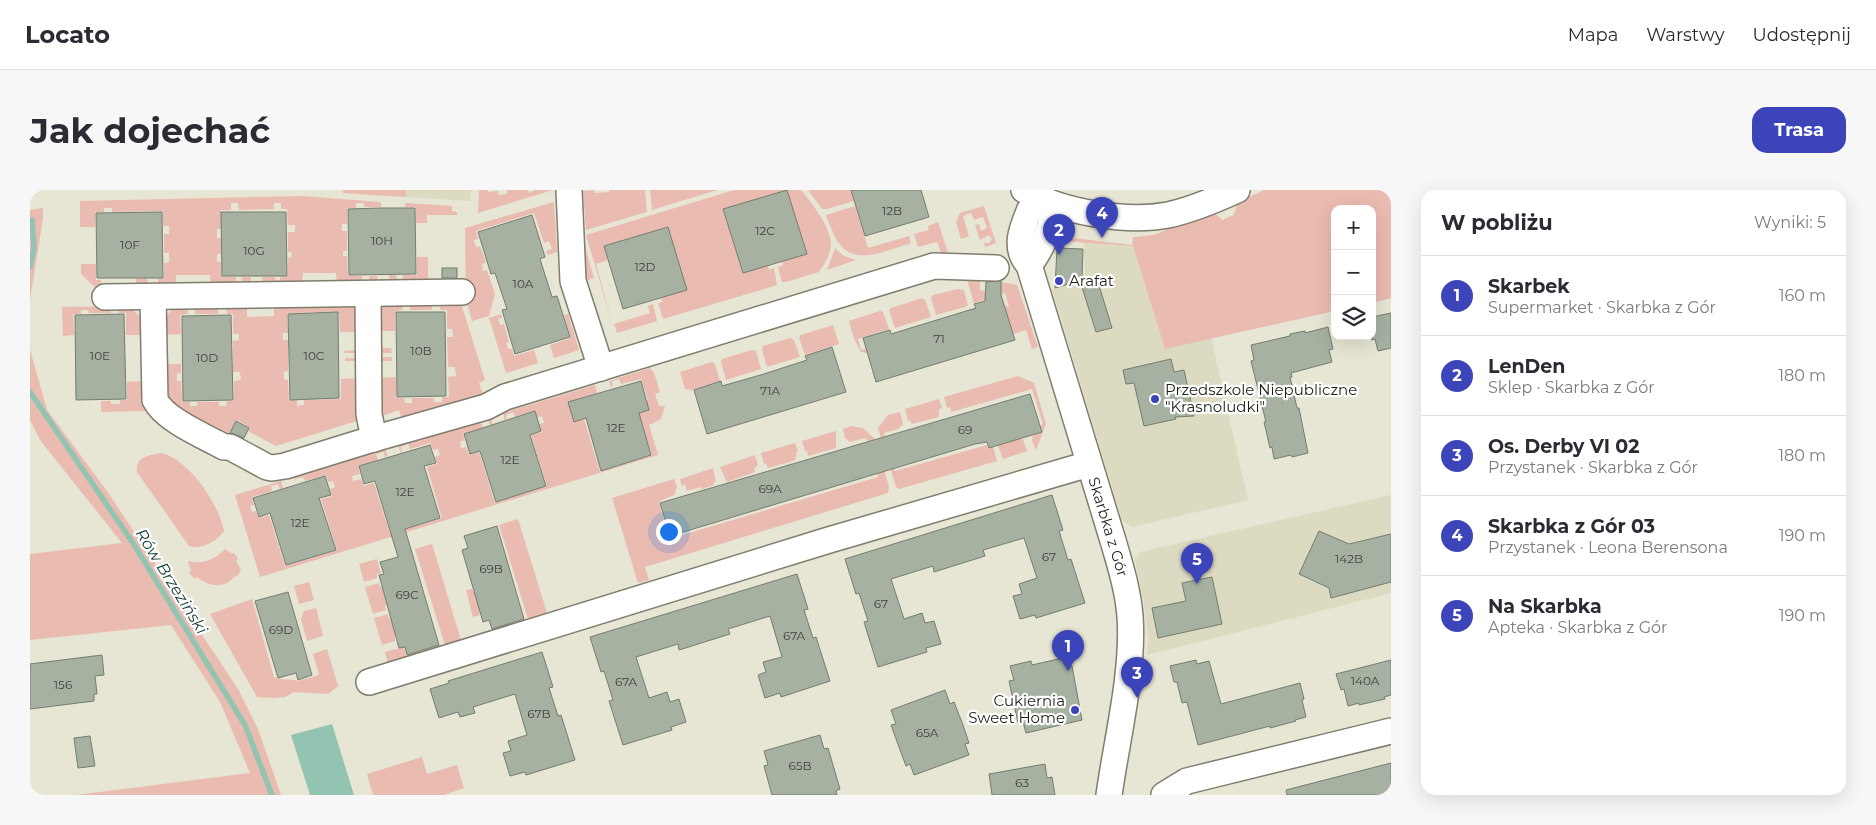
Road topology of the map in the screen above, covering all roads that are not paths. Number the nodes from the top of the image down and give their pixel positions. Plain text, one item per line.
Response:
1 (569, 190) edge
2 (1024, 190) edge
3 (1237, 190) edge
4 (1047, 201) junction
5 (996, 268) dead end
6 (462, 292) dead end
7 (368, 294) junction
8 (105, 297) dead end
9 (163, 297) junction
10 (601, 368) junction
11 (374, 439) junction
12 (1089, 464) junction
13 (369, 682) dead end
14 (1391, 731) edge
15 (1109, 795) edge
16 (1164, 795) edge

1 - 10 street
2 - 4 street
3 - 4 street
4 - 12 street, Skarbka z Gór
5 - 10 street
6 - 7 street
7 - 9 street
7 - 11 street
8 - 9 street
9 - 11 street
10 - 11 street
12 - 13 street
12 - 15 street, Skarbka z Gór
14 - 16 street

